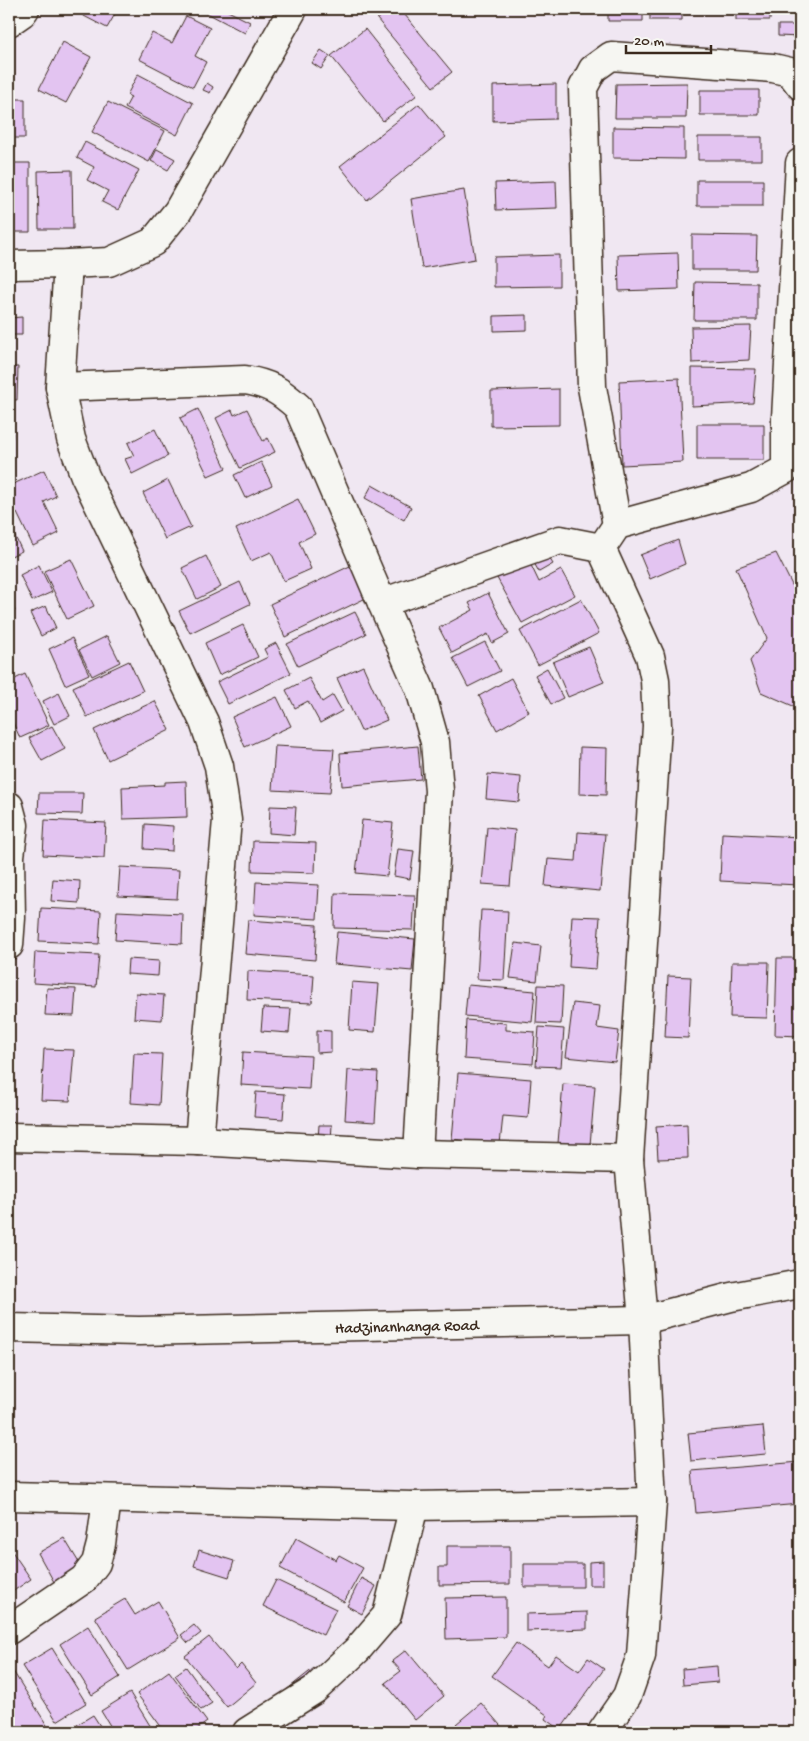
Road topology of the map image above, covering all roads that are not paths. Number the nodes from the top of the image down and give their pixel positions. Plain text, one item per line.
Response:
1 (25, 9) edge
2 (293, 9) edge
3 (9, 22) edge
4 (800, 85) edge
5 (800, 163) edge
6 (68, 264) junction
7 (9, 265) edge
8 (60, 387) junction
9 (617, 524) junction
10 (601, 548) junction
11 (382, 602) junction
12 (9, 806) edge
13 (9, 946) edge
14 (9, 1137) edge
15 (199, 1141) junction
16 (418, 1154) junction
17 (629, 1159) junction
18 (800, 1284) edge
19 (643, 1320) junction
20 (9, 1328) edge
21 (9, 1496) edge
22 (107, 1499) junction
23 (652, 1502) junction
24 (414, 1506) junction
25 (9, 1630) edge
26 (247, 1732) edge
27 (602, 1732) edge

1 - 3 street
2 - 6 street
4 - 9 street
5 - 9 street
6 - 7 street
6 - 8 street
8 - 11 street
8 - 15 street
9 - 10 street
10 - 11 street
10 - 17 street
11 - 16 street
12 - 13 street
14 - 15 street
15 - 16 street
16 - 17 street
17 - 19 street
18 - 19 street, Hadzinanhanga Road
19 - 20 street, Hadzinanhanga Road
19 - 23 street
21 - 22 street
22 - 24 street
22 - 25 street
23 - 24 street
23 - 27 street
24 - 26 street

